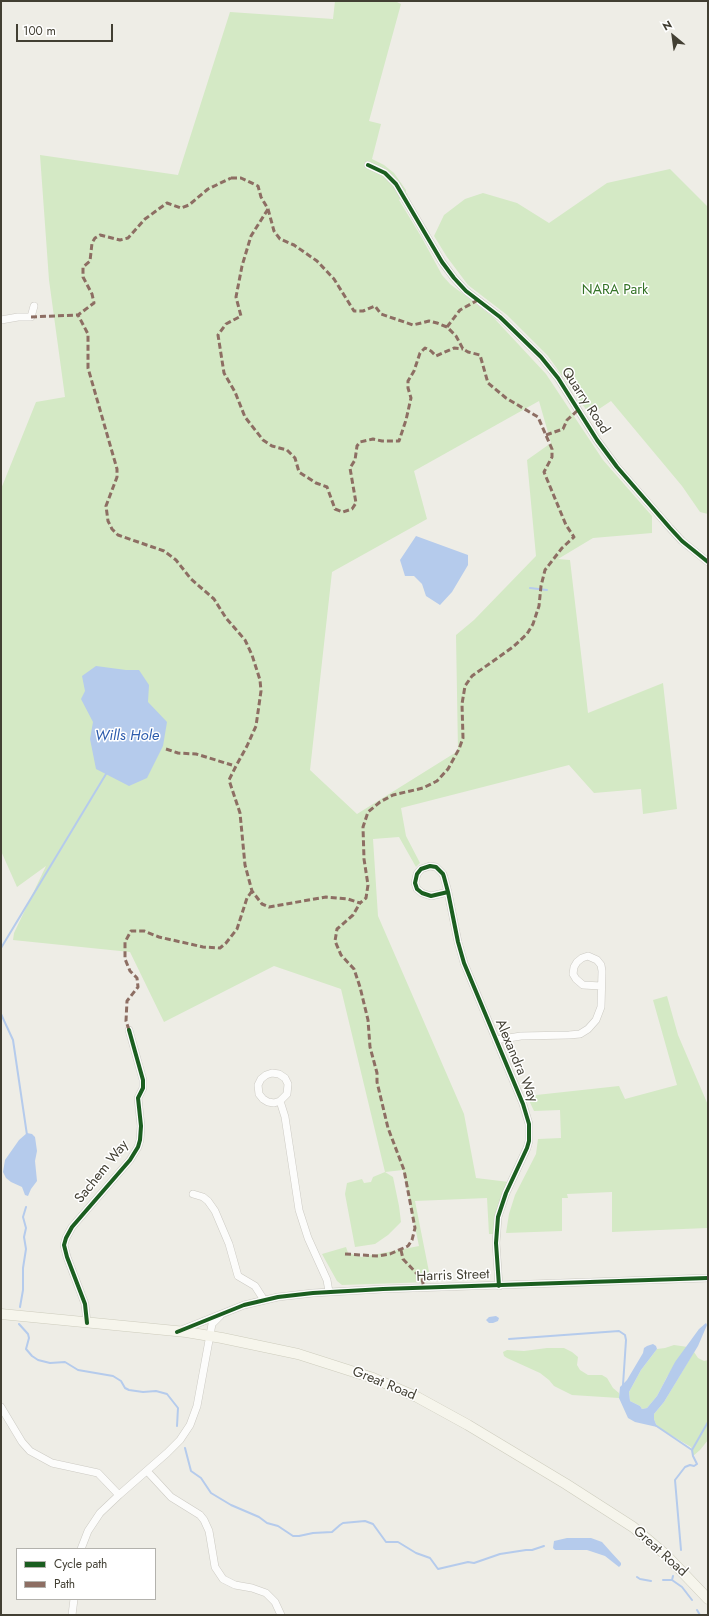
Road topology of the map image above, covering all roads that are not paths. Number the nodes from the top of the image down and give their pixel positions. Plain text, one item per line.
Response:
1 (368, 165) dead end
2 (34, 306) dead end
3 (1, 320) edge
4 (708, 562) edge
5 (448, 892) junction
6 (602, 986) junction
7 (129, 1030) dead end
8 (496, 1040) junction
9 (280, 1101) junction
10 (194, 1194) dead end
11 (708, 1278) edge
12 (499, 1286) junction
13 (329, 1292) junction
14 (264, 1300) junction
15 (224, 1312) junction
16 (1, 1314) edge
17 (87, 1323) junction
18 (177, 1332) junction
19 (210, 1336) junction
20 (1, 1407) edge
21 (147, 1471) junction
22 (118, 1495) junction
23 (80, 1548) edge
24 (708, 1599) edge
25 (74, 1600) edge
26 (72, 1615) edge
27 (281, 1615) edge

1 - 4 street, Quarry Road
2 - 3 street
5 - 5 street, Alexandra Way
5 - 8 street, Alexandra Way
6 - 6 street
6 - 8 street
7 - 17 street, Sachem Way
8 - 12 street, Alexandra Way
9 - 9 street
9 - 13 street
10 - 14 street
11 - 12 street, Harris Street
12 - 13 street, Harris Street
13 - 14 street, Harris Street
14 - 15 street, Harris Street
15 - 18 street, Harris Street
15 - 19 street
16 - 17 main road, Great Road
17 - 18 main road, Great Road
18 - 19 main road, Great Road
19 - 21 street
19 - 24 main road, Great Road
20 - 22 street
21 - 22 street
21 - 27 street
22 - 23 street
25 - 26 street

